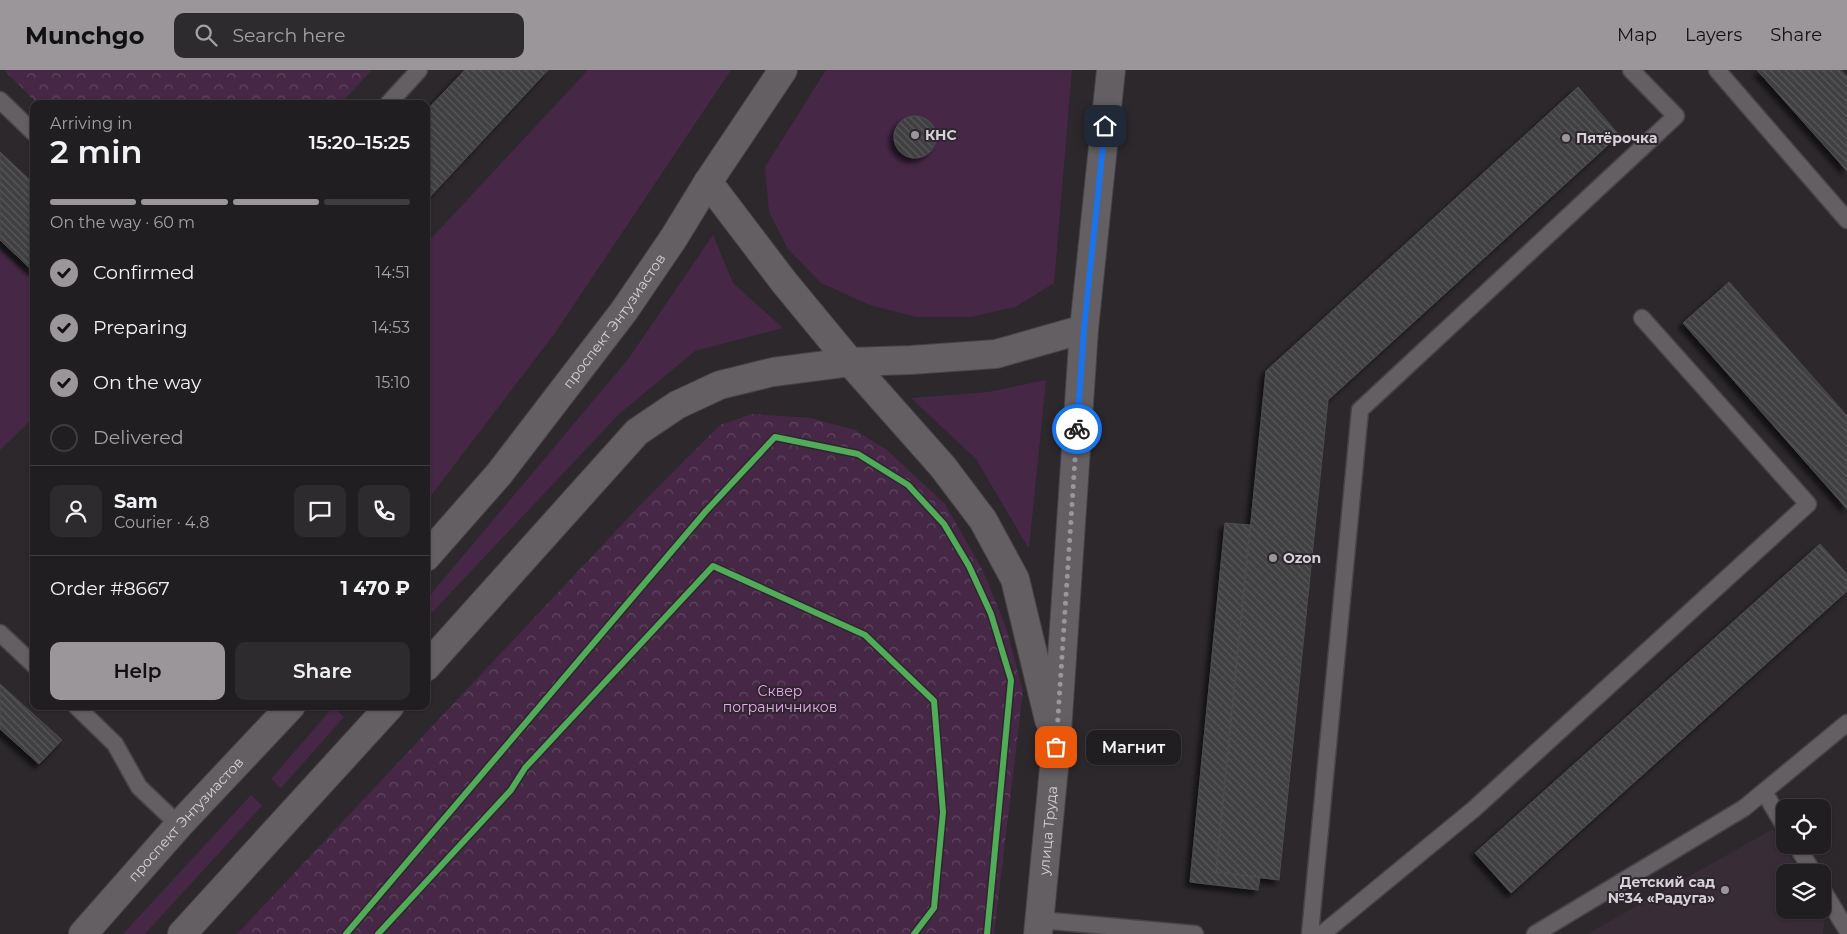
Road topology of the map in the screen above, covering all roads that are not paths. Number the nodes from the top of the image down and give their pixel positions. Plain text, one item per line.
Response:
1 (419, 70) edge
2 (783, 70) edge
3 (1111, 70) edge
4 (1631, 70) edge
5 (1717, 70) edge
6 (0, 100) edge
7 (392, 100) edge
8 (30, 129) edge
9 (708, 182) junction
10 (1847, 220) edge
11 (1642, 318) dead end
12 (1084, 329) junction
13 (850, 362) junction
14 (430, 552) edge
15 (0, 633) edge
16 (30, 661) edge
17 (430, 662) edge
18 (80, 710) edge
19 (287, 710) edge
20 (386, 710) edge
21 (1847, 722) edge
22 (1056, 747) junction
23 (1764, 792) junction
24 (1776, 812) edge
25 (179, 825) junction
26 (1831, 904) edge
27 (1039, 927) edge
28 (1847, 930) edge
29 (83, 934) edge
30 (182, 934) edge
31 (1195, 934) edge
32 (1310, 934) edge
33 (1322, 934) edge
34 (1535, 934) edge

1 - 7 lane
2 - 9 main road, проспект Энтузиастов
3 - 12 main road, улица Труда
4 - 32 lane
5 - 10 lane
6 - 8 lane
9 - 13 main road
9 - 14 main road, проспект Энтузиастов
11 - 33 lane
12 - 13 main road
12 - 22 main road, улица Труда
13 - 17 main road
13 - 22 main road
15 - 16 lane
18 - 25 lane
19 - 25 main road, проспект Энтузиастов
20 - 30 main road
21 - 23 lane
22 - 27 main road, улица Труда
23 - 24 lane
23 - 34 lane
25 - 29 main road, проспект Энтузиастов
26 - 28 lane
27 - 31 lane

